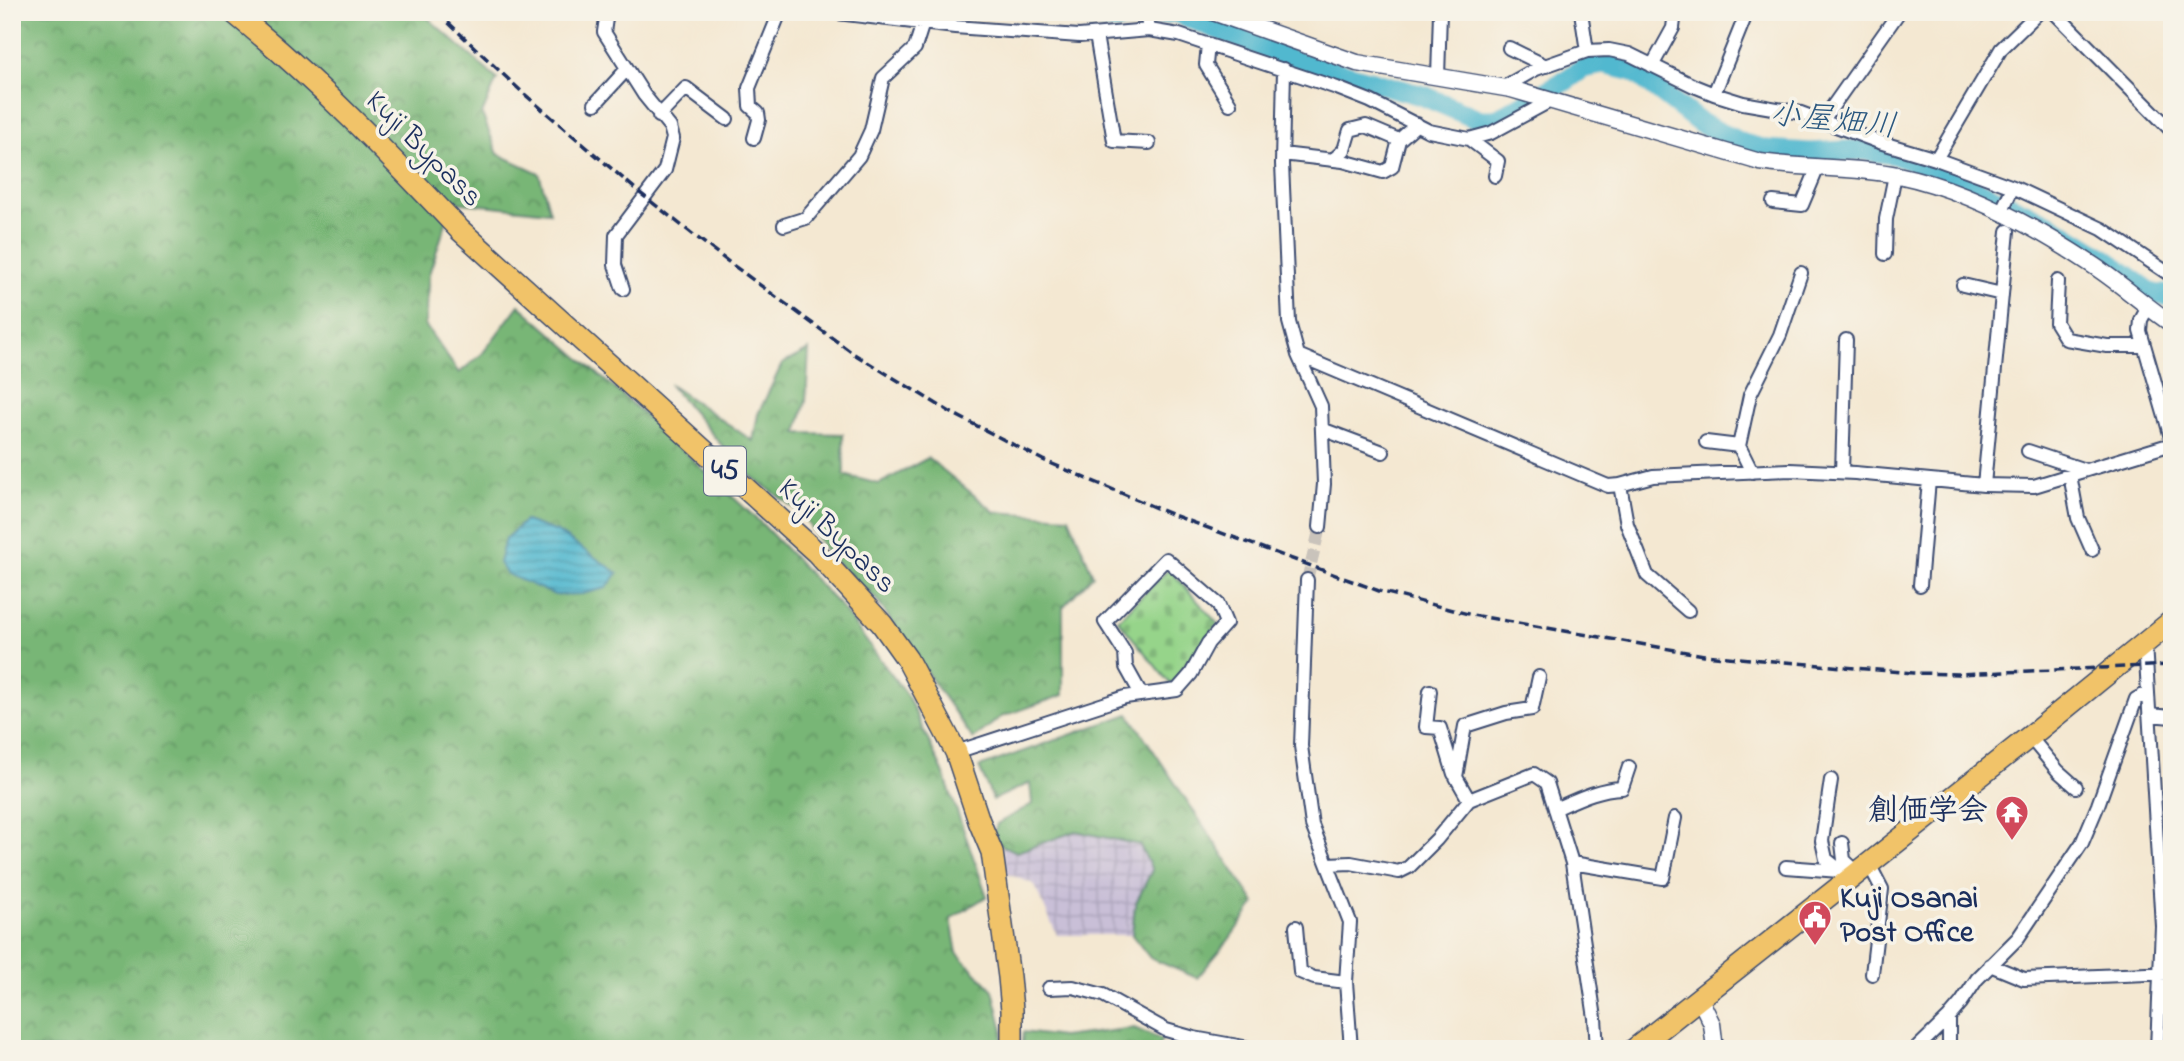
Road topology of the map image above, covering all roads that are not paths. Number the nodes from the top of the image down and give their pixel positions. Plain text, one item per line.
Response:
1 (233, 12) edge
2 (607, 12) edge
3 (780, 12) edge
4 (828, 12) edge
5 (1213, 12) edge
6 (1440, 12) edge
7 (1581, 12) edge
8 (1675, 12) edge
9 (1746, 12) edge
10 (1899, 12) edge
11 (2039, 12) edge
12 (2054, 12) edge
13 (1239, 17) edge
14 (1148, 21) edge
15 (923, 23) junction
16 (1096, 35) junction
17 (1208, 44) junction
18 (1509, 48) dead end
19 (1587, 51) junction
20 (1545, 66) junction
21 (1652, 66) junction
22 (627, 69) junction
23 (1284, 69) junction
24 (1438, 76) junction
25 (1508, 88) junction
26 (1714, 94) junction
27 (1548, 99) junction
28 (595, 104) dead end
29 (1230, 104) dead end
30 (659, 116) junction
31 (727, 119) dead end
32 (1823, 120) junction
33 (1416, 124) junction
34 (2172, 131) edge
35 (754, 138) dead end
36 (1469, 139) junction
37 (1399, 140) junction
38 (1149, 143) dead end
39 (1282, 154) junction
40 (1936, 159) junction
41 (1333, 160) junction
42 (1818, 167) junction
43 (1895, 175) junction
44 (1495, 176) dead end
45 (2012, 189) junction
46 (1773, 202) dead end
47 (2002, 210) junction
48 (785, 226) dead end
49 (2008, 230) dead end
50 (1885, 254) dead end
51 (1801, 273) dead end
52 (2172, 276) edge
53 (2058, 281) dead end
54 (1963, 285) dead end
55 (623, 289) dead end
56 (2002, 293) junction
57 (2148, 307) junction
58 (2172, 324) edge
59 (1846, 340) dead end
60 (2144, 346) junction
61 (1298, 355) junction
62 (1322, 429) junction
63 (1706, 442) dead end
64 (2172, 443) edge
65 (1739, 446) junction
66 (2028, 451) dead end
67 (1383, 453) dead end
68 (2085, 470) junction
69 (1752, 472) junction
70 (1842, 472) junction
71 (2070, 475) junction
72 (1929, 480) junction
73 (1620, 485) junction
74 (1984, 485) junction
75 (1320, 527) tunnel mouth
76 (2092, 550) dead end
77 (1307, 580) tunnel mouth
78 (1920, 585) dead end
79 (1688, 611) dead end
80 (2172, 621) edge
81 (2145, 643) junction
82 (1539, 677) dead end
83 (1430, 691) dead end
84 (2147, 692) junction
85 (1141, 694) junction
86 (2149, 715) junction
87 (2172, 717) edge
88 (2030, 737) junction
89 (956, 752) junction
90 (1629, 766) dead end
91 (1456, 777) junction
92 (1831, 780) dead end
93 (2076, 787) dead end
94 (1469, 800) junction
95 (1555, 809) junction
96 (1675, 818) dead end
97 (1842, 843) dead end
98 (1573, 863) junction
99 (1328, 864) junction
100 (1786, 867) dead end
101 (1856, 870) junction
102 (2165, 873) edge
103 (1296, 927) dead end
104 (1990, 965) junction
105 (1872, 974) dead end
106 (2166, 974) edge
107 (1346, 982) junction
108 (1049, 988) dead end
109 (1699, 998) junction
110 (1949, 1017) junction
111 (1012, 1049) edge
112 (1255, 1049) edge
113 (1351, 1049) edge
114 (1597, 1049) edge
115 (1635, 1049) edge
116 (1716, 1049) edge
117 (1916, 1049) edge
118 (1950, 1049) edge
119 (2157, 1049) edge

1 - 89 highway, Kuji Bypass / 45
2 - 22 street
3 - 35 street
4 - 15 street
5 - 13 street
6 - 24 street
7 - 19 street
8 - 21 street
9 - 26 street
10 - 32 street
11 - 40 street
12 - 34 street
13 - 24 street
14 - 16 street
14 - 17 street
15 - 16 street
15 - 48 street
16 - 38 street
17 - 23 street
17 - 29 street
18 - 20 street
19 - 20 street
19 - 21 street
20 - 25 street
21 - 26 street
22 - 28 street
22 - 30 street
23 - 33 street
23 - 39 street
24 - 25 street
25 - 27 street
26 - 32 street
27 - 36 street
27 - 42 street
30 - 31 street
30 - 55 street
32 - 40 street
33 - 36 street
33 - 37 street
36 - 44 street
37 - 41 street
37 - 41 street
39 - 41 street
39 - 61 street
40 - 45 street
42 - 43 street
42 - 46 street
43 - 47 street
43 - 50 street
45 - 47 street
45 - 52 street
47 - 57 street
49 - 56 street
51 - 65 street
53 - 60 street
54 - 56 street
56 - 74 street
57 - 58 street
57 - 60 street
59 - 70 street
60 - 64 street
61 - 62 street
61 - 73 street
62 - 67 street
62 - 75 street
63 - 65 street
64 - 68 street
65 - 69 street
66 - 68 street
68 - 71 street
69 - 70 street
69 - 73 street
70 - 72 street
71 - 74 street
71 - 76 street
72 - 74 street
72 - 78 street
73 - 79 street
77 - 99 street
80 - 81 highway
81 - 84 street
81 - 88 highway
82 - 91 street
83 - 91 street
84 - 86 street
84 - 104 street
85 - 85 street
85 - 89 street
86 - 87 street
86 - 102 street
88 - 93 street
88 - 101 highway
89 - 111 highway, Kuji Bypass / 45
90 - 95 street
91 - 94 street
92 - 101 street
94 - 95 street
94 - 99 street
95 - 98 street
96 - 98 street
97 - 101 street
98 - 114 street
99 - 107 street
100 - 101 street
101 - 105 street
101 - 109 highway
102 - 106 street
103 - 107 street
104 - 106 street
104 - 110 street
106 - 119 street
107 - 113 street
108 - 112 street
109 - 115 highway
109 - 116 street
110 - 117 street
110 - 118 street

